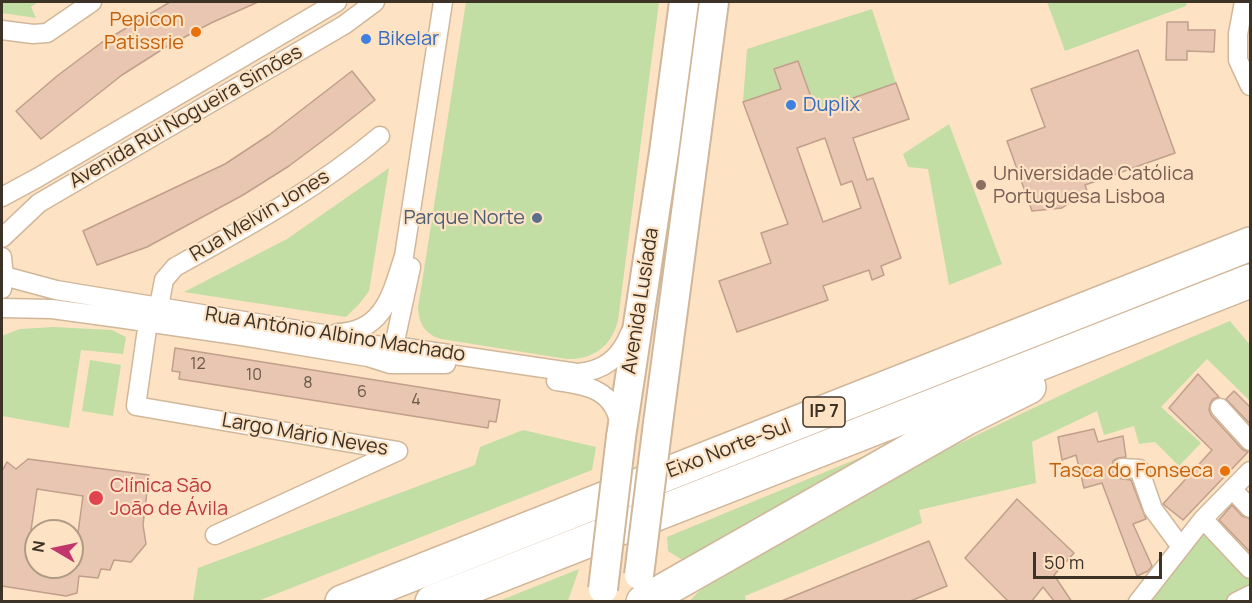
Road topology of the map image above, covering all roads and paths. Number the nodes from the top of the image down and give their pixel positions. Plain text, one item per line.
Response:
1 (92, 2) edge
2 (337, 2) edge
3 (375, 2) edge
4 (428, 2) edge
5 (443, 2) edge
6 (453, 2) edge
7 (684, 2) edge
8 (714, 2) edge
9 (1244, 2) edge
10 (441, 21) junction
11 (2, 30) edge
12 (1251, 86) edge
13 (380, 136) dead end
14 (2, 198) edge
15 (2, 238) edge
16 (1251, 244) edge
17 (2, 257) edge
18 (1251, 281) edge
19 (3, 283) edge
20 (1199, 300) junction
21 (159, 306) junction
22 (2, 308) edge
23 (638, 315) junction
24 (148, 322) junction
25 (323, 334) junction
26 (394, 346) junction
27 (368, 357) junction
28 (1220, 408) dead end
29 (621, 437) junction
30 (1251, 441) edge
31 (1122, 468) dead end
32 (1251, 471) edge
33 (1232, 489) junction
34 (1251, 508) edge
35 (1203, 519) junction
36 (215, 535) dead end
37 (1181, 547) junction
38 (700, 569) junction
39 (1251, 569) edge
40 (639, 593) edge
41 (603, 595) edge
42 (1251, 595) edge
43 (342, 602) edge
44 (432, 602) edge
45 (671, 602) edge
46 (1138, 602) edge
47 (1236, 602) edge

1 - 11 street
2 - 14 street, Avenida Rui Nogueira Simões
3 - 15 street, Avenida Rui Nogueira Simões
4 - 10 street
5 - 10 street
6 - 26 street
7 - 23 main road, Avenida Lusíada
8 - 40 main road, Avenida Lusíada, bridge
9 - 12 street
10 - 25 street
13 - 21 street, Rua Melvin Jones
16 - 43 highway, Eixo Norte-Sul / IP 7
17 - 19 street
18 - 20 highway, Eixo Norte-Sul / IP 7
19 - 21 street, Rua António Albino Machado
20 - 38 highway
20 - 44 highway, Eixo Norte-Sul / IP 7
21 - 25 street, Rua António Albino Machado
22 - 24 street, Rua António Albino Machado
23 - 26 street, Rua António Albino Machado
23 - 29 main road, Avenida Lusíada
24 - 27 street, Rua António Albino Machado
24 - 36 street, Largo Mário Neves
25 - 26 street, Rua António Albino Machado
26 - 27 street
27 - 29 street, Rua António Albino Machado
28 - 30 street
29 - 41 main road, Avenida Lusíada, bridge
31 - 37 street
32 - 33 street
33 - 34 street
33 - 35 street
35 - 37 street
35 - 39 street
37 - 46 street
38 - 40 highway
38 - 45 highway
42 - 47 street

